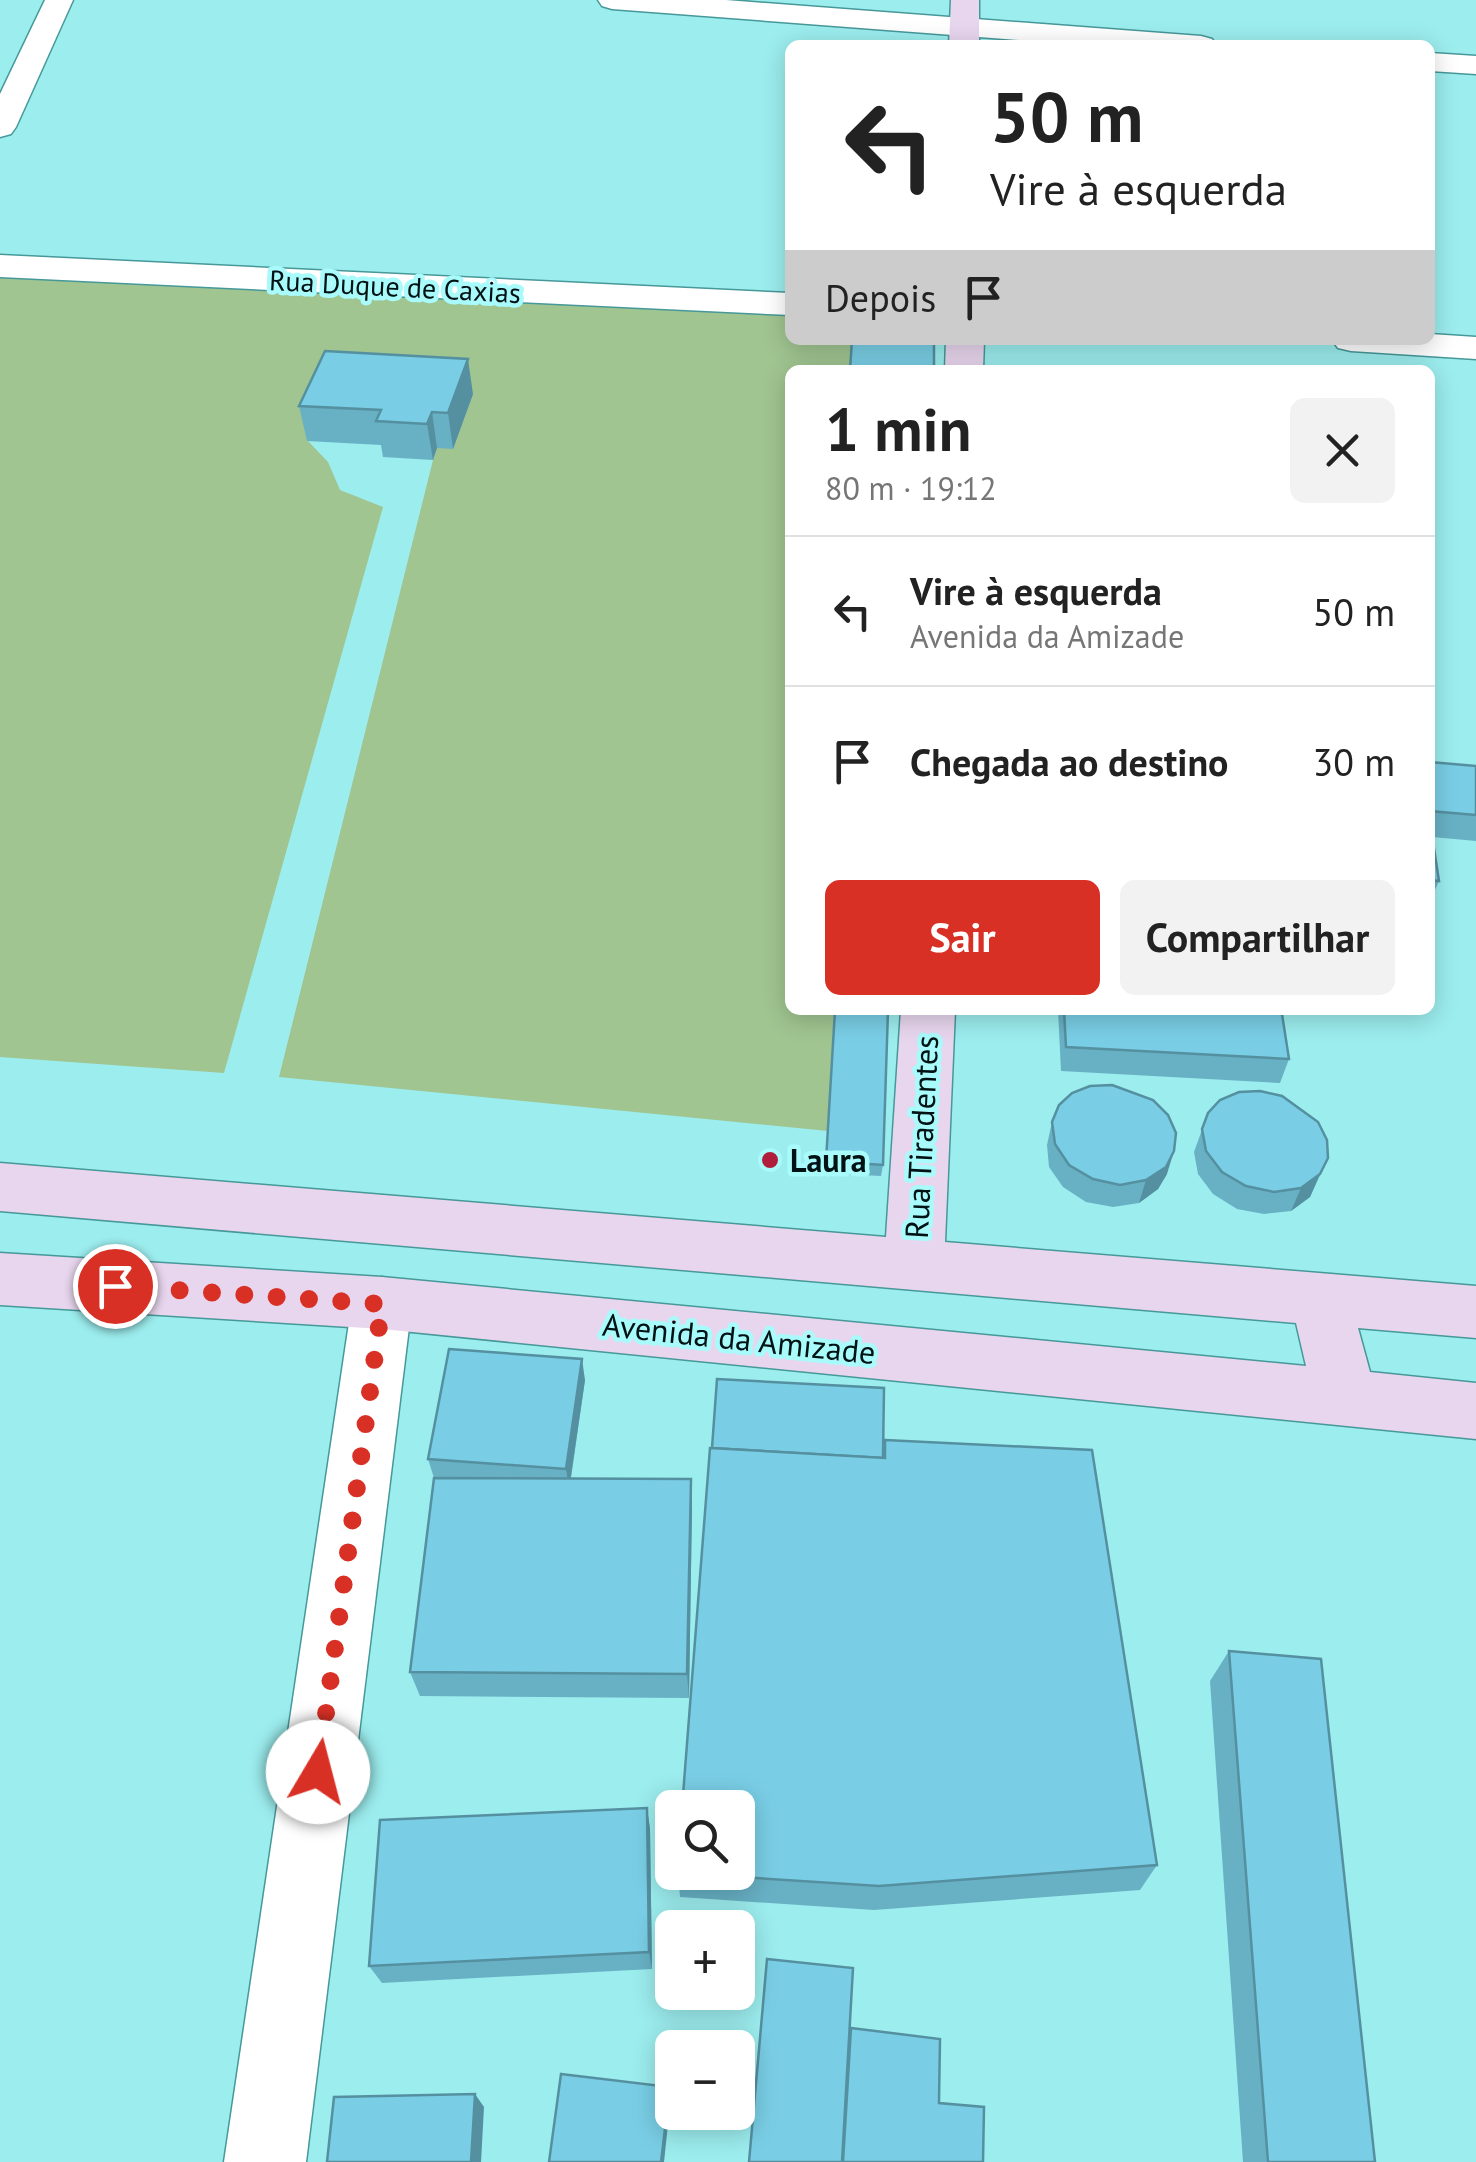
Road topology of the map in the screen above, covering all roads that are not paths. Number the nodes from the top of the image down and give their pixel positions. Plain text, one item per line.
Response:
1 (59, 0) edge
2 (612, 0) edge
3 (964, 24) edge
4 (1144, 40) edge
5 (1435, 62) edge
6 (1476, 65) edge
7 (0, 127) edge
8 (0, 266) edge
9 (785, 304) edge
10 (1429, 345) edge
11 (1476, 348) edge
12 (928, 1015) edge
13 (0, 1187) edge
14 (914, 1264) junction
15 (0, 1279) edge
16 (1320, 1299) junction
17 (382, 1304) junction
18 (1476, 1312) edge
19 (1345, 1398) junction
20 (1476, 1411) edge
21 (265, 2162) edge

1 - 7 street
2 - 3 street
3 - 4 street
5 - 6 street
8 - 9 street, Rua Duque de Caxias
10 - 11 street
12 - 14 main road, Rua Tiradentes
13 - 14 main road
14 - 16 main road
15 - 17 main road, Avenida da Amizade
16 - 18 main road
16 - 19 main road
17 - 19 main road, Avenida da Amizade
17 - 21 street
19 - 20 main road, Avenida da Amizade

